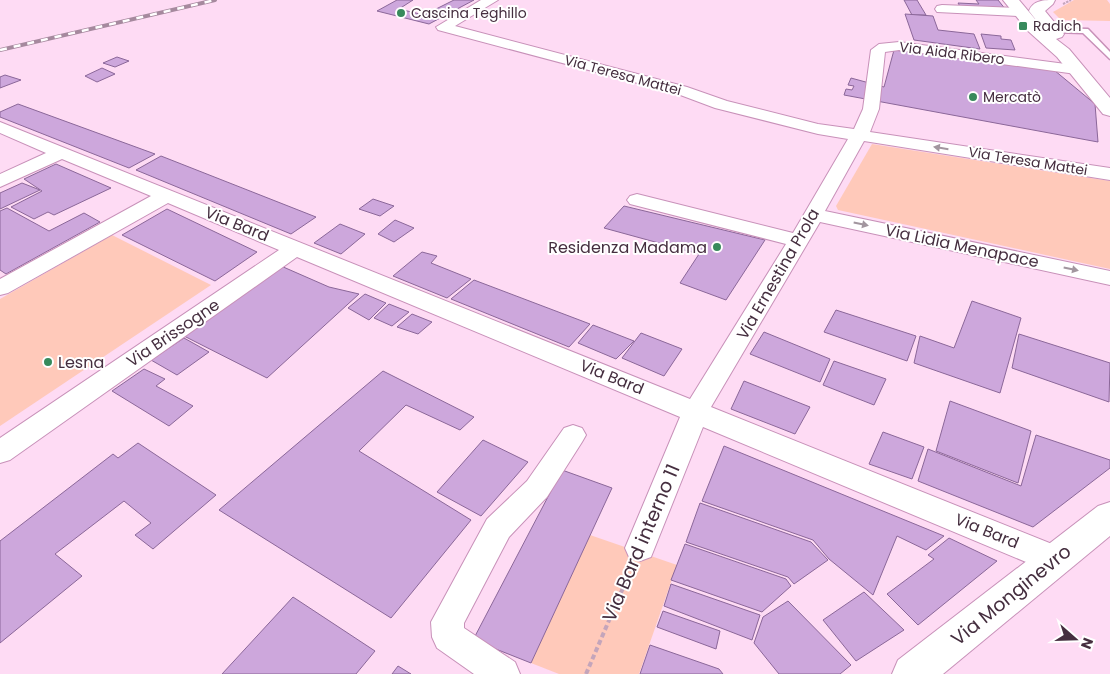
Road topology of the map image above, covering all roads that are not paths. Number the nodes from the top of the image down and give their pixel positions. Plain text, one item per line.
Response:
1 (491, 0) edge
2 (1050, 0) edge
3 (1018, 4) edge
4 (942, 8) dead end
5 (1034, 28) junction
6 (1053, 30) junction
7 (1110, 57) edge
8 (1076, 69) junction
9 (1110, 94) edge
10 (1110, 110) edge
11 (0, 127) edge
12 (857, 135) junction
13 (62, 152) junction
14 (1110, 174) edge
15 (0, 181) edge
16 (168, 195) junction
17 (637, 200) dead end
18 (813, 214) junction
19 (799, 241) junction
20 (296, 248) junction
21 (1110, 278) edge
22 (0, 288) edge
23 (696, 411) junction
24 (574, 435) dead end
25 (0, 452) edge
26 (1110, 516) edge
27 (640, 548) road end
28 (1056, 560) junction
29 (503, 674) edge
30 (912, 674) edge

1 - 12 street, Via Teresa Mattei
2 - 3 street
2 - 6 street
3 - 4 street
3 - 5 street
5 - 6 street
5 - 8 street
6 - 7 lane
6 - 9 street
8 - 10 street
8 - 12 street, Via Aida Ribero
11 - 13 street, Via Bard
14 -> 12 street, Via Teresa Mattei
12 - 18 street, Via Ernestina Prola
13 - 15 street
13 - 16 street, Via Bard
16 - 20 street, Via Bard
16 - 22 street
17 - 19 street
18 - 19 street, Via Ernestina Prola
18 -> 21 street, Via Lidia Menapace
19 - 23 street, Via Ernestina Prola
20 - 23 street, Via Bard
20 - 25 street, Via Brissogne
23 - 27 street, Via Bard interno 11
23 - 28 street, Via Bard
24 - 29 street
26 - 28 street, Via Monginevro
28 - 30 street, Via Monginevro

